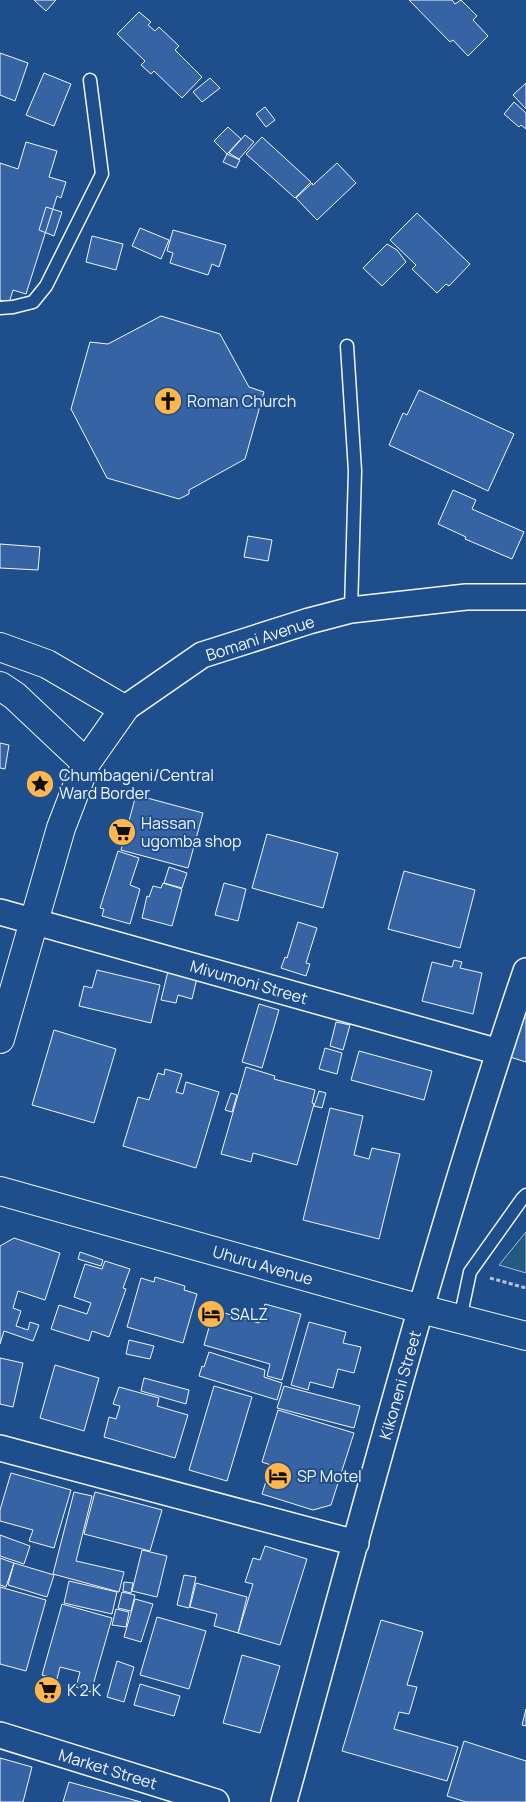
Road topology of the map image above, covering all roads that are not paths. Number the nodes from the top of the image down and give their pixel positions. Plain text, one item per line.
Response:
1 (90, 80) dead end
2 (0, 308) edge
3 (347, 346) dead end
4 (526, 597) edge
5 (351, 610) junction
6 (0, 647) edge
7 (0, 686) edge
8 (124, 709) junction
9 (86, 763) junction
10 (0, 912) edge
11 (34, 922) junction
12 (526, 972) edge
13 (0, 1039) edge
14 (499, 1052) junction
15 (0, 1191) edge
16 (526, 1195) edge
17 (422, 1309) junction
18 (460, 1319) junction
19 (526, 1336) edge
20 (0, 1448) edge
21 (356, 1543) junction
22 (0, 1735) edge
23 (216, 1802) edge
24 (284, 1802) edge

1 - 2 lane
3 - 5 lane
4 - 5 street, Bomani Avenue
5 - 8 street, Bomani Avenue
6 - 8 main road
7 - 9 main road
8 - 9 main road, Bomani Avenue
9 - 11 main road, Bomani Avenue
10 - 11 street, Mivumoni Street
11 - 13 main road, Bomani Avenue
11 - 14 street, Mivumoni Street
12 - 14 street, Kikoneni Street
14 - 17 street, Kikoneni Street
15 - 17 main road, Uhuru Avenue
16 - 18 lane
17 - 18 main road, Uhuru Avenue
17 - 21 street, Kikoneni Street
18 - 19 main road, Uhuru Avenue
20 - 21 street
21 - 24 street, Kikoneni Street
22 - 23 street, Market Street

